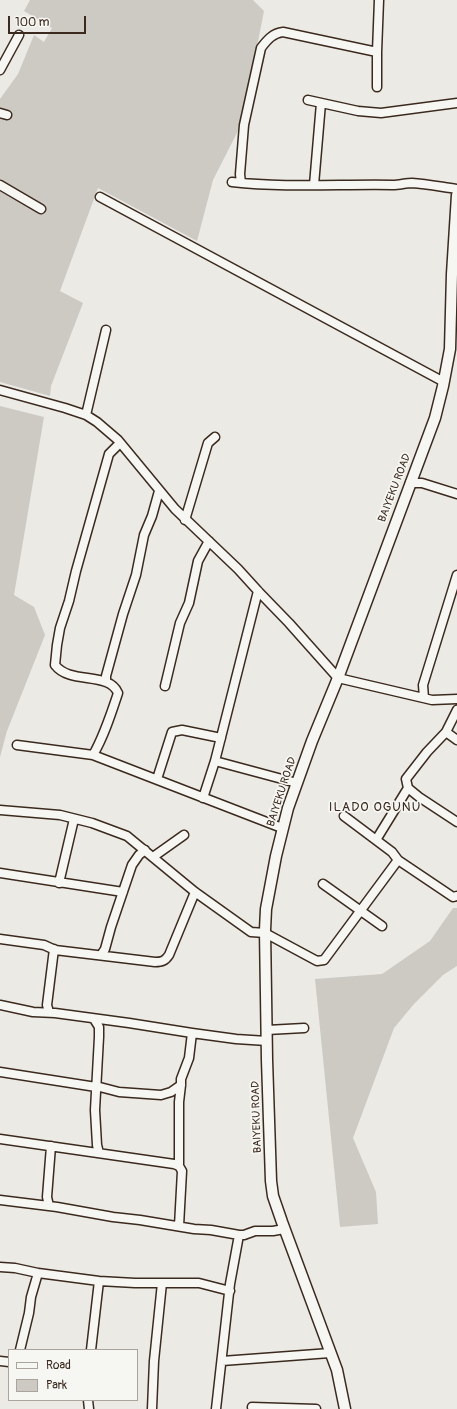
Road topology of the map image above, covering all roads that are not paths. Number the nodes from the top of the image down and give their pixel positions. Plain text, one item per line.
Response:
1 (379, 0) edge
2 (19, 35) dead end
3 (377, 52) junction
4 (0, 70) edge
5 (377, 87) dead end
6 (308, 100) dead end
7 (321, 103) junction
8 (457, 103) edge
9 (232, 182) dead end
10 (241, 183) junction
11 (0, 185) edge
12 (314, 185) junction
13 (457, 189) edge
14 (457, 195) edge
15 (100, 197) dead end
16 (41, 209) dead end
17 (456, 220) edge
18 (455, 258) edge
19 (106, 330) dead end
20 (444, 382) junction
21 (0, 390) edge
22 (86, 415) junction
23 (215, 436) dead end
24 (120, 443) junction
25 (412, 479) junction
26 (160, 491) junction
27 (457, 493) edge
28 (185, 520) junction
29 (209, 541) junction
30 (457, 575) edge
31 (258, 591) junction
32 (338, 678) junction
33 (106, 682) junction
34 (423, 685) junction
35 (165, 686) dead end
36 (414, 695) junction
37 (424, 698) junction
38 (457, 699) edge
39 (457, 710) edge
40 (446, 732) junction
41 (221, 738) junction
42 (457, 740) edge
43 (17, 745) dead end
44 (93, 755) junction
45 (215, 761) junction
46 (157, 779) junction
47 (297, 783) junction
48 (408, 788) junction
49 (204, 798) junction
50 (0, 810) edge
51 (344, 816) dead end
52 (74, 819) junction
53 (457, 822) edge
54 (282, 828) junction
55 (184, 835) dead end
56 (376, 840) junction
57 (145, 850) junction
58 (153, 857) junction
59 (398, 860) junction
60 (0, 873) edge
61 (59, 883) junction
62 (323, 884) dead end
63 (123, 892) junction
64 (195, 892) junction
65 (457, 896) edge
66 (360, 911) junction
67 (382, 926) dead end
68 (265, 934) junction
69 (0, 939) edge
70 (54, 949) junction
71 (105, 953) junction
72 (0, 1006) edge
73 (49, 1012) junction
74 (96, 1023) junction
75 (304, 1028) dead end
76 (267, 1030) junction
77 (192, 1033) junction
78 (267, 1041) junction
79 (0, 1072) edge
80 (181, 1085) junction
81 (96, 1087) junction
82 (0, 1139) edge
83 (50, 1146) junction
84 (96, 1150) junction
85 (179, 1166) junction
86 (0, 1200) edge
87 (49, 1206) junction
88 (179, 1226) junction
89 (284, 1229) junction
90 (239, 1235) junction
91 (0, 1267) edge
92 (38, 1274) junction
93 (99, 1281) junction
94 (162, 1282) junction
95 (230, 1291) junction
96 (20, 1349) edge
97 (91, 1349) edge
98 (330, 1353) junction
99 (222, 1360) junction
100 (252, 1407) dead end
101 (152, 1409) edge
102 (216, 1409) edge
103 (316, 1409) edge
104 (345, 1409) edge

1 - 3 street
2 - 4 street
3 - 5 street
3 - 10 street
6 - 7 street
7 - 8 street
7 - 12 street
9 - 10 street
10 - 12 street
11 - 16 street
12 - 13 street
14 - 17 main road, BAIYEKU ROAD
15 - 20 street
17 - 18 main road, BAIYEKU ROAD
18 - 20 main road, BAIYEKU ROAD
19 - 22 street
20 - 25 main road, BAIYEKU ROAD
21 - 22 street
22 - 24 street
23 - 28 street
24 - 26 street
24 - 33 street
25 - 27 street
25 - 32 main road, BAIYEKU ROAD
26 - 28 street
26 - 33 street
28 - 29 street
29 - 31 street
29 - 35 street
30 - 34 street
31 - 32 street
31 - 41 street
32 - 36 street
32 - 47 main road, BAIYEKU ROAD
33 - 44 street
34 - 36 street
34 - 37 street
36 - 37 street
37 - 38 street
39 - 40 street
40 - 42 street
40 - 48 street
41 - 45 street
41 - 46 street
43 - 44 street
44 - 46 street
45 - 47 street
45 - 49 street
46 - 49 street
47 - 54 main road, BAIYEKU ROAD
48 - 53 street
48 - 56 street
49 - 54 street
50 - 52 street
51 - 56 street
52 - 57 street
52 - 61 street
54 - 68 main road, BAIYEKU ROAD
55 - 58 street
56 - 59 street
57 - 58 street
57 - 63 street
58 - 64 street
59 - 65 street
59 - 66 street
60 - 61 street
61 - 63 street
62 - 66 street
63 - 71 street
64 - 68 street
64 - 71 street
66 - 67 street
66 - 68 street
68 - 76 main road, BAIYEKU ROAD
69 - 70 street
70 - 71 street
70 - 73 street
72 - 73 street
73 - 74 street
74 - 77 street
74 - 81 street
75 - 76 street
76 - 78 main road, BAIYEKU ROAD
77 - 78 street
77 - 80 street
78 - 89 main road, BAIYEKU ROAD
79 - 81 street
80 - 81 street
80 - 85 street
81 - 84 street
82 - 83 street
83 - 84 street
83 - 87 street
84 - 85 street
85 - 88 street
86 - 87 street
87 - 88 street
88 - 90 street
89 - 90 street
89 - 98 main road, BAIYEKU ROAD
90 - 95 street
91 - 92 street
92 - 93 street
92 - 96 street
93 - 94 street
93 - 97 street
94 - 95 street
94 - 101 street
95 - 99 street
98 - 99 street
98 - 104 main road, BAIYEKU ROAD
99 - 102 street
100 - 103 street

